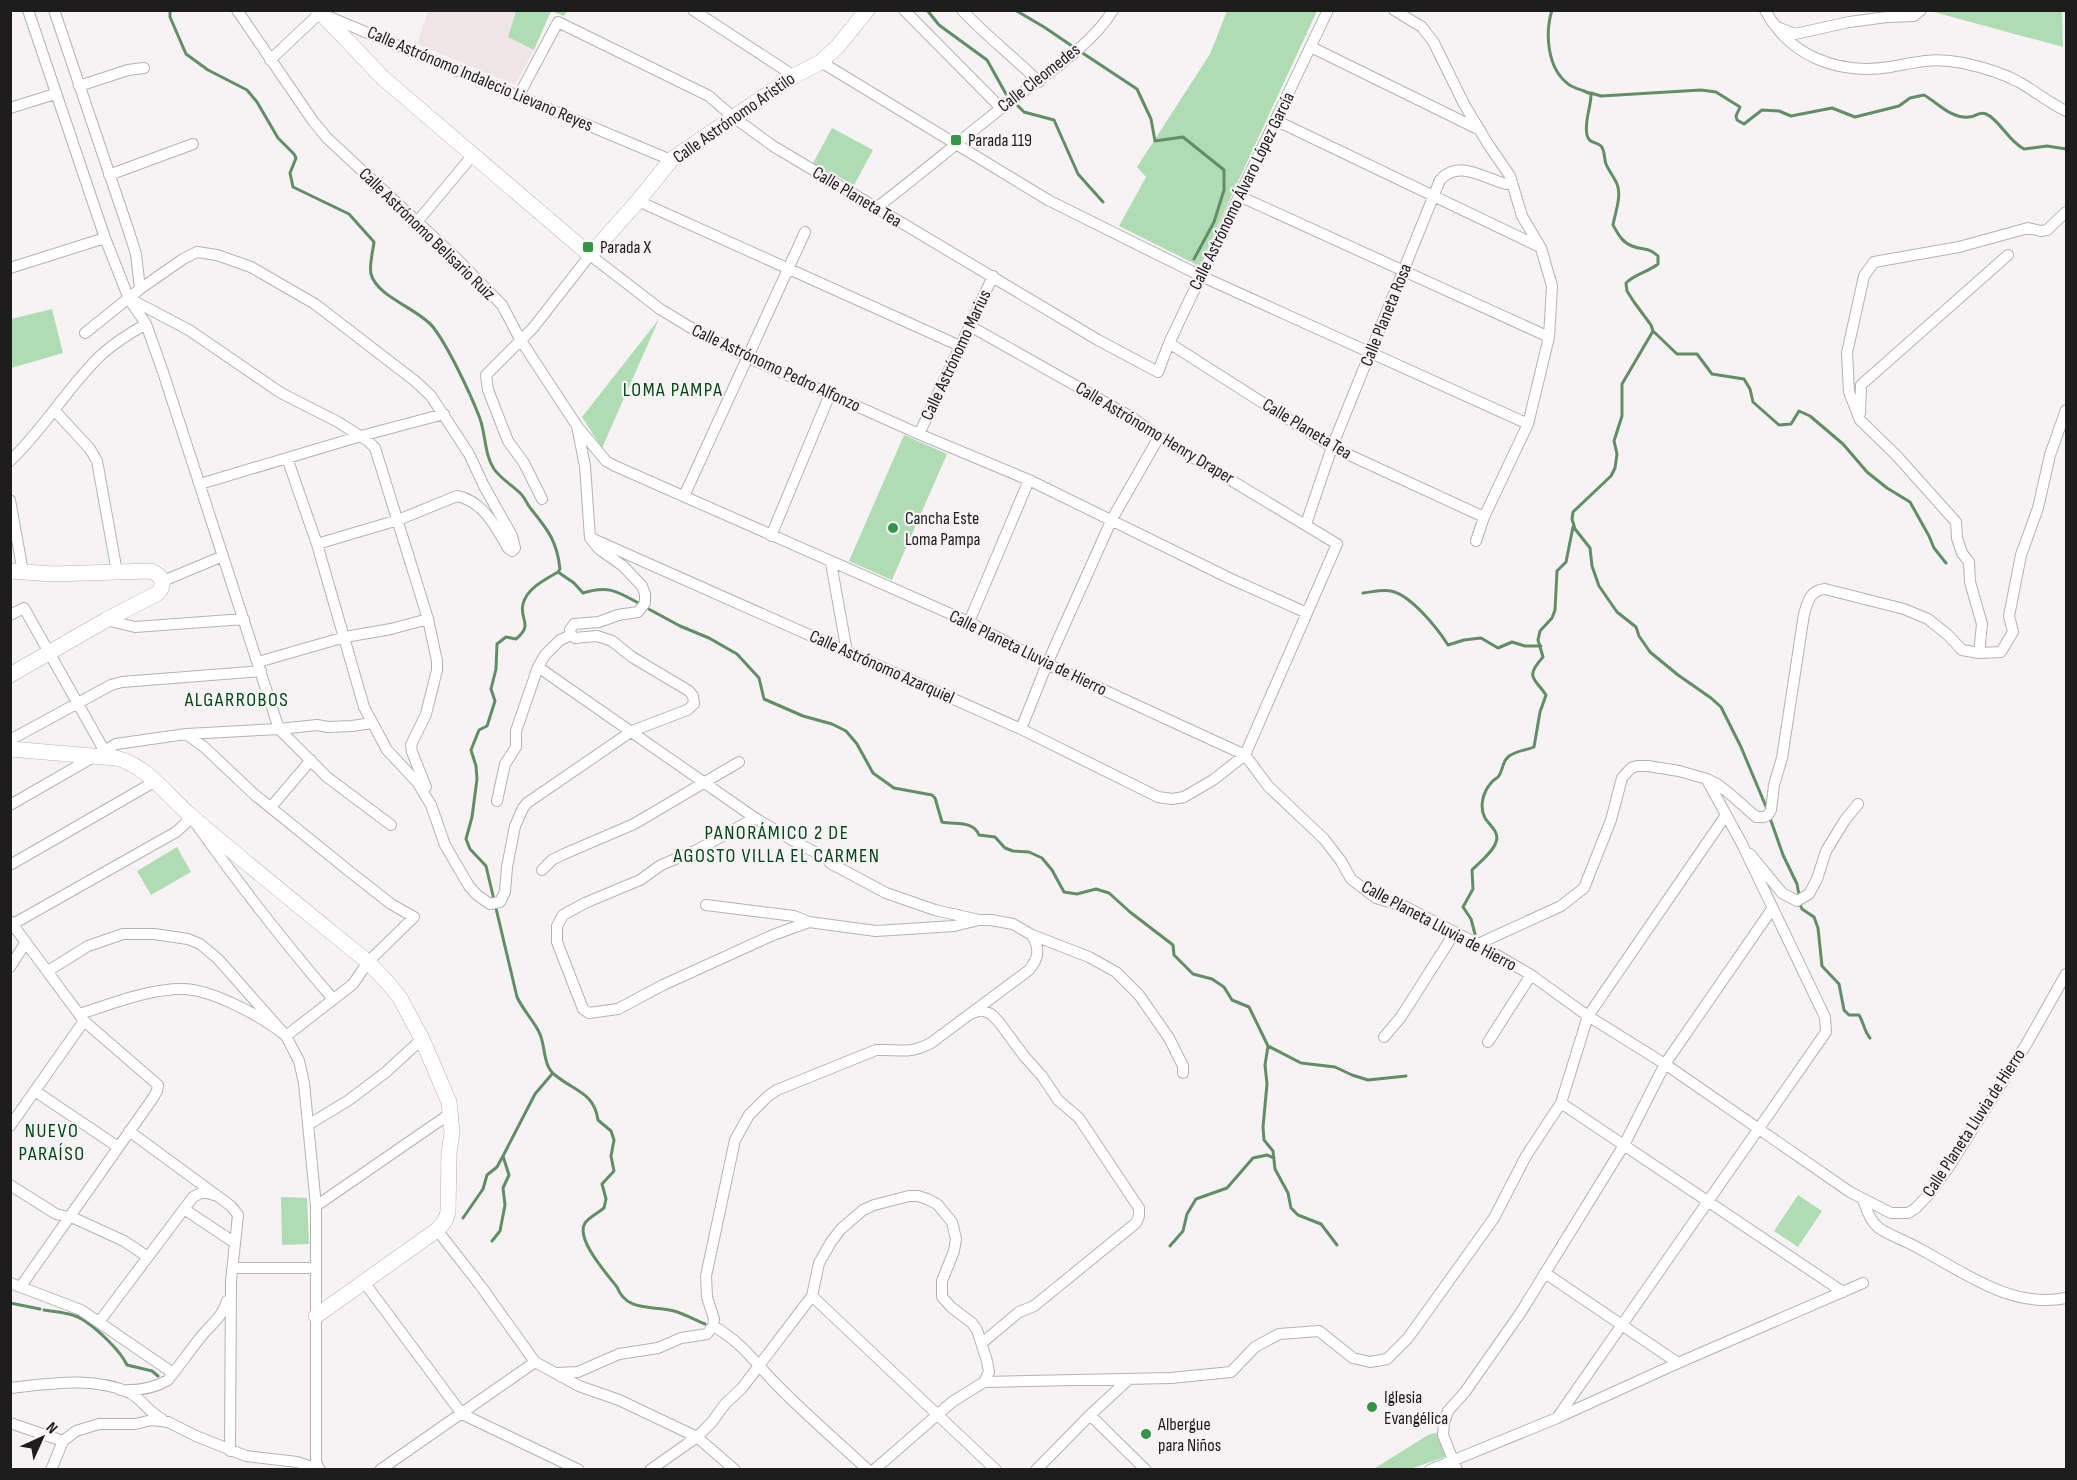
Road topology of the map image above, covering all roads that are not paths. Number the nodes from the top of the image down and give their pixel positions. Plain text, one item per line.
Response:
1 (27, 10) edge
2 (54, 10) edge
3 (237, 10) edge
4 (693, 10) edge
5 (867, 10) edge
6 (904, 10) edge
7 (962, 10) edge
8 (1113, 10) edge
9 (1328, 10) edge
10 (1394, 10) edge
11 (1765, 10) edge
12 (1921, 10) edge
13 (319, 12) edge
14 (1774, 26) junction
15 (1311, 47) junction
16 (270, 60) junction
17 (821, 62) junction
18 (144, 68) dead end
19 (794, 76) junction
20 (1039, 82) junction
21 (79, 86) junction
22 (55, 94) junction
23 (519, 95) junction
24 (10, 108) edge
25 (1001, 108) junction
26 (2067, 111) edge
27 (732, 116) junction
28 (1275, 120) junction
29 (1480, 130) junction
30 (193, 144) dead end
31 (957, 144) junction
32 (472, 156) junction
33 (671, 160) junction
34 (109, 175) junction
35 (1511, 181) junction
36 (1239, 196) junction
37 (1434, 196) junction
38 (638, 201) junction
39 (876, 208) junction
40 (2067, 212) edge
41 (417, 222) junction
42 (805, 232) dead end
43 (105, 238) junction
44 (1541, 248) junction
45 (590, 255) junction
46 (2008, 255) dead end
47 (10, 268) edge
48 (788, 268) junction
49 (1404, 272) junction
50 (993, 276) junction
51 (1201, 276) junction
52 (140, 289) junction
53 (129, 299) junction
54 (146, 324) junction
55 (970, 326) junction
56 (85, 333) dead end
57 (1549, 337) junction
58 (520, 339) junction
59 (1169, 343) junction
60 (960, 346) junction
61 (1371, 354) junction
62 (747, 357) junction
63 (1158, 372) joint
64 (830, 394) junction
65 (2067, 410) edge
66 (55, 411) junction
67 (444, 414) junction
68 (1860, 420) junction
69 (339, 422) junction
70 (1528, 424) junction
71 (577, 426) junction
72 (919, 434) junction
73 (361, 436) junction
74 (1159, 436) junction
75 (337, 444) junction
76 (1332, 447) junction
77 (287, 458) junction
78 (10, 461) edge
79 (1029, 480) junction
80 (200, 484) junction
81 (684, 496) junction
82 (542, 499) dead end
83 (10, 500) edge
84 (1484, 517) junction
85 (1112, 519) junction
86 (398, 520) junction
87 (1305, 524) junction
88 (771, 536) junction
89 (590, 538) junction
90 (1476, 541) dead end
91 (317, 544) junction
92 (223, 556) junction
93 (831, 563) junction
94 (17, 572) edge
95 (117, 572) junction
96 (163, 581) junction
97 (1307, 613) junction
98 (10, 615) edge
99 (244, 619) junction
100 (428, 619) junction
101 (106, 620) junction
102 (969, 622) junction
103 (571, 635) junction
104 (345, 638) junction
105 (847, 652) junction
106 (49, 653) junction
107 (1979, 653) junction
108 (1047, 664) junction
109 (260, 667) junction
110 (538, 667) junction
111 (10, 675) edge
112 (77, 703) junction
113 (372, 723) junction
114 (279, 729) junction
115 (1021, 729) junction
116 (632, 731) junction
117 (186, 734) junction
118 (10, 740) edge
119 (10, 749) edge
120 (100, 753) junction
121 (1245, 755) junction
122 (311, 760) junction
123 (740, 762) dead end
124 (1707, 779) junction
125 (154, 782) junction
126 (705, 783) junction
127 (497, 801) dead end
128 (1858, 804) dead end
129 (10, 805) edge
130 (432, 805) junction
131 (271, 807) junction
132 (190, 815) junction
133 (1726, 815) junction
134 (755, 818) junction
135 (391, 825) dead end
136 (1742, 844) junction
137 (10, 865) edge
138 (542, 870) dead end
139 (706, 905) dead end
140 (1772, 909) junction
141 (979, 920) junction
142 (12, 922) edge
143 (809, 922) junction
144 (1455, 932) junction
145 (1032, 935) junction
146 (27, 942) junction
147 (1478, 944) junction
148 (368, 962) junction
149 (10, 967) edge
150 (48, 971) junction
151 (2067, 974) edge
152 (1531, 975) junction
153 (333, 999) junction
154 (972, 1012) junction
155 (1588, 1016) junction
156 (82, 1018) junction
157 (286, 1036) junction
158 (1384, 1037) dead end
159 (422, 1039) junction
160 (1488, 1042) dead end
161 (1665, 1064) junction
162 (1183, 1073) dead end
163 (35, 1091) junction
164 (1561, 1103) junction
165 (451, 1113) junction
166 (308, 1125) junction
167 (10, 1126) edge
168 (1758, 1128) junction
169 (129, 1131) junction
170 (1624, 1145) junction
171 (118, 1147) junction
172 (10, 1185) edge
173 (214, 1195) junction
174 (1863, 1200) junction
175 (1707, 1202) junction
176 (316, 1206) junction
177 (184, 1209) junction
178 (68, 1218) junction
179 (437, 1230) junction
180 (235, 1243) junction
181 (148, 1257) junction
182 (233, 1268) junction
183 (315, 1268) junction
184 (1545, 1274) junction
185 (231, 1281) junction
186 (363, 1282) junction
187 (1863, 1283) dead end
188 (16, 1285) edge
189 (1843, 1292) junction
190 (812, 1296) junction
191 (2067, 1298) edge
192 (316, 1316) junction
193 (99, 1322) junction
194 (1622, 1325) junction
195 (713, 1326) junction
196 (982, 1343) junction
197 (535, 1362) junction
198 (1678, 1363) junction
199 (758, 1364) junction
200 (173, 1373) junction
201 (557, 1373) junction
202 (1129, 1379) junction
203 (984, 1382) junction
204 (10, 1388) edge
205 (120, 1390) junction
206 (462, 1414) junction
207 (939, 1414) junction
208 (1090, 1415) junction
209 (1557, 1418) junction
210 (168, 1422) junction
211 (10, 1423) edge
212 (697, 1437) junction
213 (63, 1441) junction
214 (230, 1450) junction
215 (1455, 1464) edge
216 (294, 1466) edge
217 (319, 1469) edge
218 (51, 1470) edge
219 (380, 1470) edge
220 (579, 1470) edge
221 (650, 1470) edge
222 (735, 1470) edge
223 (868, 1470) edge
224 (874, 1470) edge
225 (996, 1470) edge
226 (1036, 1470) edge
227 (1146, 1470) edge
228 (1430, 1470) edge

1 - 22 street
2 - 21 street
3 - 16 street, Calle Astrónomo Belisario Ruiz
4 - 19 street
5 - 17 street, Calle Astrónomo Aristilo
6 - 25 street
7 - 20 street
8 - 20 street, Calle Cleomedes
9 - 15 street, Calle Astrónomo Álvaro López García
10 - 29 street
11 - 14 street
12 - 14 street
13 - 16 street
13 - 23 street, Calle Astrónomo Indalecio Lievano Reyes
13 - 32 street, Calle Astrónomo Pedro Alfonzo
14 - 26 street
15 - 28 street, Calle Astrónomo Álvaro López García
15 - 29 street
16 - 41 street, Calle Astrónomo Belisario Ruiz
17 - 19 street, Calle Astrónomo Aristilo
17 - 31 street
18 - 21 street
19 - 27 street, Calle Astrónomo Aristilo
20 - 25 street, Calle Cleomedes
21 - 34 street
22 - 24 street
22 - 43 street
23 - 27 street, Calle Planeta Tea
23 - 33 street, Calle Astrónomo Indalecio Lievano Reyes
25 - 31 street, Calle Cleomedes
27 - 33 street, Calle Astrónomo Aristilo
27 - 39 street, Calle Planeta Tea
28 - 36 street, Calle Astrónomo Álvaro López García
28 - 37 street
29 - 35 street
30 - 34 street
31 - 39 street, Calle Cleomedes
31 - 51 street
32 - 41 street
32 - 45 street, Calle Astrónomo Pedro Alfonzo
33 - 38 street, Calle Astrónomo Aristilo
34 - 52 street
35 - 37 street, Calle Planeta Rosa
35 - 44 street
36 - 49 street
36 - 51 street, Calle Astrónomo Álvaro López García
37 - 44 street
37 - 49 street, Calle Planeta Rosa
38 - 45 street, Calle Astrónomo Aristilo
38 - 48 street
39 - 50 street, Calle Planeta Tea
40 - 68 street
41 - 58 street, Calle Astrónomo Belisario Ruiz
42 - 48 street
43 - 47 street
43 - 53 street
44 - 57 street
45 - 58 street, Calle Astrónomo Aristilo
45 - 62 street, Calle Astrónomo Pedro Alfonzo
46 - 68 street
48 - 60 street
48 - 62 street
49 - 57 street
49 - 61 street, Calle Planeta Rosa
50 - 55 street, Calle Astrónomo Marius
50 - 63 street, Calle Planeta Tea
51 - 59 street, Calle Astrónomo Álvaro López García
51 - 61 street
52 - 53 street
52 - 67 street
53 - 54 street
53 - 56 street
53 - 69 street
54 - 66 street
54 - 80 street
55 - 60 street, Calle Astrónomo Marius
55 - 74 street, Calle Astrónomo Henry Draper
57 - 70 street
58 - 71 street, Calle Astrónomo Belisario Ruiz
58 - 82 street, Calle Astrónomo Aristilo
59 - 63 street, Calle Astrónomo Álvaro López García
59 - 76 street, Calle Planeta Tea
60 - 72 street, Calle Astrónomo Marius
61 - 70 street
61 - 76 street, Calle Planeta Rosa
62 - 64 street, Calle Astrónomo Pedro Alfonzo
62 - 81 street
64 - 72 street, Calle Astrónomo Pedro Alfonzo
64 - 88 street
65 - 107 street
66 - 78 street
66 - 95 street
67 - 73 street
67 - 86 street
68 - 107 street
69 - 73 street
69 - 75 street
70 - 84 street
71 - 81 street, Calle Planeta Lluvia de Hierro
71 - 89 street, Calle Astrónomo Belisario Ruiz
72 - 79 street, Calle Astrónomo Pedro Alfonzo
73 - 75 street
73 - 86 street
74 - 85 street
74 - 87 street, Calle Astrónomo Henry Draper
75 - 77 street
76 - 84 street, Calle Planeta Tea
76 - 87 street, Calle Planeta Rosa
77 - 80 street
77 - 91 street
79 - 85 street, Calle Astrónomo Pedro Alfonzo
79 - 102 street
80 - 92 street
81 - 88 street, Calle Planeta Lluvia de Hierro
83 - 94 street
84 - 90 street
85 - 97 street, Calle Astrónomo Pedro Alfonzo
85 - 108 street
86 - 91 street
86 - 100 street
87 - 97 street, Calle Astrónomo Henry Draper
88 - 93 street, Calle Planeta Lluvia de Hierro
89 - 103 street
89 - 105 street, Calle Astrónomo Azarquiel
91 - 104 street
92 - 96 street
92 - 99 street
93 - 102 street, Calle Planeta Lluvia de Hierro
93 - 105 street
94 - 95 street
95 - 96 street
96 - 101 street
97 - 121 street
98 - 106 street
99 - 101 street
99 - 109 street
100 - 104 street
100 - 130 street
101 - 106 street
102 - 108 street, Calle Planeta Lluvia de Hierro
103 - 110 street
103 - 116 street
104 - 109 street
104 - 113 street
105 - 115 street, Calle Astrónomo Azarquiel
106 - 111 street
106 - 112 street
107 - 124 street
108 - 115 street
108 - 121 street, Calle Planeta Lluvia de Hierro
109 - 112 street
109 - 114 street
110 - 116 street
110 - 127 street
112 - 118 street
112 - 120 street
113 - 114 street
113 - 130 street
114 - 117 street
114 - 122 street
115 - 121 street, Calle Astrónomo Azarquiel
116 - 126 street
116 - 130 street
117 - 120 street
117 - 131 street
119 - 120 street
120 - 125 street
120 - 129 street
121 - 144 street, Calle Planeta Lluvia de Hierro
122 - 131 street
122 - 135 street
123 - 126 street
124 - 133 street
124 - 147 street
125 - 132 street
125 - 137 street
126 - 134 street
126 - 138 street
128 - 136 street
131 - 148 street
132 - 142 street
132 - 148 street
132 - 153 street
133 - 136 street
133 - 155 street
134 - 141 street
134 - 143 street
136 - 140 street
139 - 143 street
140 - 161 street
140 - 168 street
141 - 143 street
141 - 145 street
142 - 146 street
144 - 147 street, Calle Planeta Lluvia de Hierro
144 - 158 street
145 - 154 street
145 - 162 street
146 - 149 street
146 - 150 street
147 - 152 street, Calle Planeta Lluvia de Hierro
148 - 153 street
148 - 159 street
150 - 156 street
150 - 157 street
151 - 174 street, Calle Planeta Lluvia de Hierro
152 - 155 street, Calle Planeta Lluvia de Hierro
152 - 160 street
153 - 157 street
154 - 195 street
154 - 196 street
155 - 161 street, Calle Planeta Lluvia de Hierro
155 - 164 street
156 - 157 street
156 - 163 street
156 - 169 street
157 - 166 street
159 - 165 street
159 - 166 street
161 - 168 street, Calle Planeta Lluvia de Hierro
161 - 170 street
163 - 167 street
163 - 171 street
164 - 170 street
164 - 202 street
165 - 176 street
165 - 179 street
166 - 176 street
168 - 174 street, Calle Planeta Lluvia de Hierro
168 - 175 street
169 - 171 street
169 - 173 street
170 - 175 street
170 - 184 street
171 - 178 street
172 - 178 street
173 - 177 street
173 - 180 street
174 - 191 street
175 - 189 street
175 - 194 street
176 - 183 street
177 - 180 street
177 - 181 street
178 - 181 street
178 - 188 street
179 - 186 street
179 - 197 street
180 - 182 street
181 - 193 street
182 - 183 street
182 - 185 street
183 - 192 street
184 - 194 street
184 - 215 street
185 - 200 street
185 - 214 street
186 - 192 street
186 - 206 street
187 - 189 street
188 - 193 street
189 - 198 street
190 - 196 street
190 - 199 street
190 - 207 street
192 - 217 street
193 - 200 street
194 - 198 street
194 - 209 street
195 - 199 street
195 - 201 street
196 - 203 street
197 - 201 street
197 - 206 street
198 - 209 street
199 - 212 street
199 - 223 street
200 - 205 street
201 - 212 street
202 - 203 street
202 - 208 street
203 - 207 street
204 - 205 street
205 - 210 street
206 - 219 street
206 - 220 street
207 - 224 street
207 - 225 street
208 - 226 street
208 - 227 street
209 - 215 street
210 - 213 street
210 - 214 street
211 - 213 street
212 - 221 street
212 - 222 street
213 - 218 street
214 - 216 street
215 - 228 street
216 - 217 street

